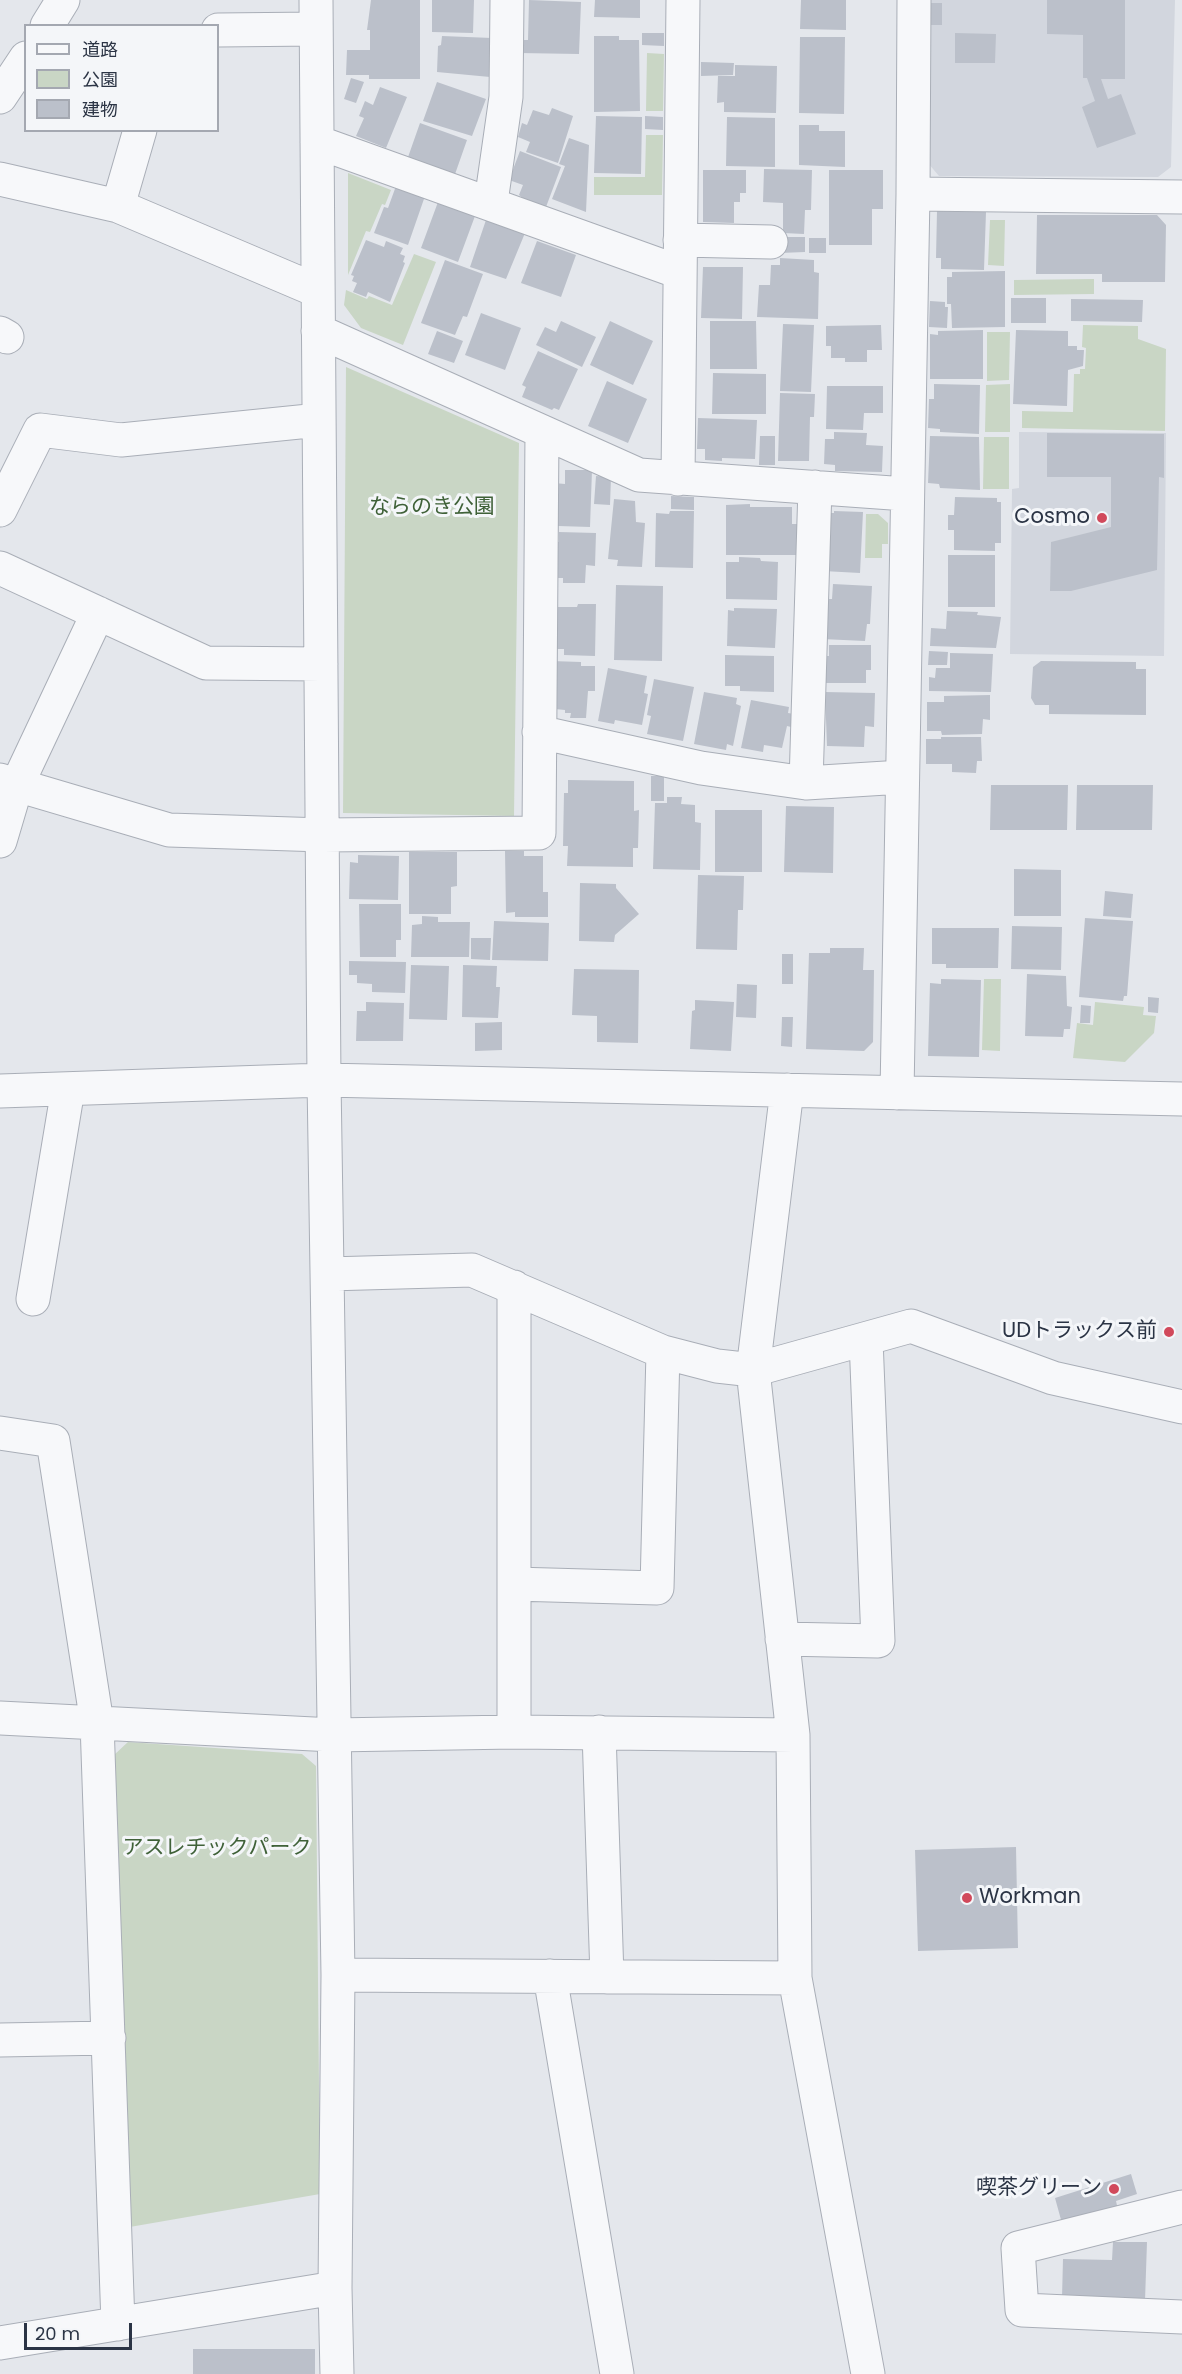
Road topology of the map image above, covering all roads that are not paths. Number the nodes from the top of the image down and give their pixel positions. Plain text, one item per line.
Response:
1 (63, 0) edge
2 (507, 0) edge
3 (683, 0) edge
4 (914, 0) edge
5 (316, 15) edge
6 (48, 24) edge
7 (219, 30) edge
8 (24, 61) edge
9 (0, 97) edge
10 (139, 132) edge
11 (317, 142) junction
12 (0, 179) edge
13 (913, 194) junction
14 (1182, 197) edge
15 (491, 202) junction
16 (118, 206) junction
17 (680, 240) junction
18 (771, 242) dead end
19 (679, 272) junction
20 (318, 291) junction
21 (318, 331) junction
22 (319, 420) junction
23 (542, 432) junction
24 (678, 479) junction
25 (815, 487) junction
26 (906, 494) junction
27 (0, 510) edge
28 (0, 568) edge
29 (98, 613) junction
30 (321, 664) junction
31 (539, 732) junction
32 (902, 777) junction
33 (806, 783) junction
34 (8, 784) edge
35 (323, 835) junction
36 (0, 841) edge
37 (324, 1080) junction
38 (68, 1089) junction
39 (787, 1090) junction
40 (0, 1091) edge
41 (897, 1093) junction
42 (1182, 1099) edge
43 (328, 1274) junction
44 (514, 1287) junction
45 (33, 1299) dead end
46 (866, 1339) junction
47 (663, 1352) junction
48 (753, 1370) junction
49 (1182, 1407) edge
50 (0, 1433) edge
51 (514, 1584) junction
52 (782, 1639) junction
53 (0, 1718) edge
54 (97, 1724) junction
55 (514, 1732) junction
56 (598, 1732) junction
57 (793, 1735) junction
58 (333, 1736) junction
59 (338, 1975) junction
60 (550, 1976) junction
61 (607, 1977) junction
62 (795, 1978) junction
63 (109, 2038) junction
64 (0, 2040) edge
65 (1182, 2207) edge
66 (335, 2288) junction
67 (1182, 2317) edge
68 (118, 2324) junction
69 (0, 2343) edge
70 (337, 2374) edge
71 (617, 2374) edge
72 (868, 2374) edge

1 - 6 street
2 - 15 street
3 - 17 street
4 - 13 street
5 - 7 street
5 - 11 street
8 - 9 street
10 - 16 street
11 - 15 street
11 - 20 street
12 - 16 street
13 - 14 street
13 - 26 street
15 - 19 street
16 - 20 street
17 - 18 street
17 - 19 street
19 - 24 street
20 - 21 street
21 - 22 street
21 - 23 street
22 - 27 street
22 - 30 street
23 - 24 street
23 - 31 street
24 - 25 street
25 - 26 street
25 - 33 street
26 - 32 street
28 - 29 street
29 - 30 street
29 - 34 street
30 - 35 street
31 - 33 street
31 - 35 street
32 - 33 street
32 - 41 street
34 - 35 street
34 - 36 street
35 - 37 street
37 - 38 street
37 - 39 street
37 - 43 street
38 - 40 street
38 - 45 street
39 - 41 street
39 - 48 street
41 - 42 street
43 - 44 street
43 - 58 street
44 - 47 street
44 - 51 street
46 - 48 street
46 - 49 street
46 - 52 street
47 - 48 street
47 - 51 street
48 - 52 street
50 - 54 street
51 - 55 street
52 - 57 street
53 - 54 street
54 - 58 street
54 - 63 street
55 - 56 street
55 - 58 street
56 - 57 street
56 - 61 street
57 - 62 street
58 - 59 street
59 - 60 street
59 - 66 street
60 - 61 street
60 - 71 street
61 - 62 street
62 - 72 street
63 - 64 street
63 - 68 street
65 - 67 street
66 - 68 street
66 - 70 street
68 - 69 street

